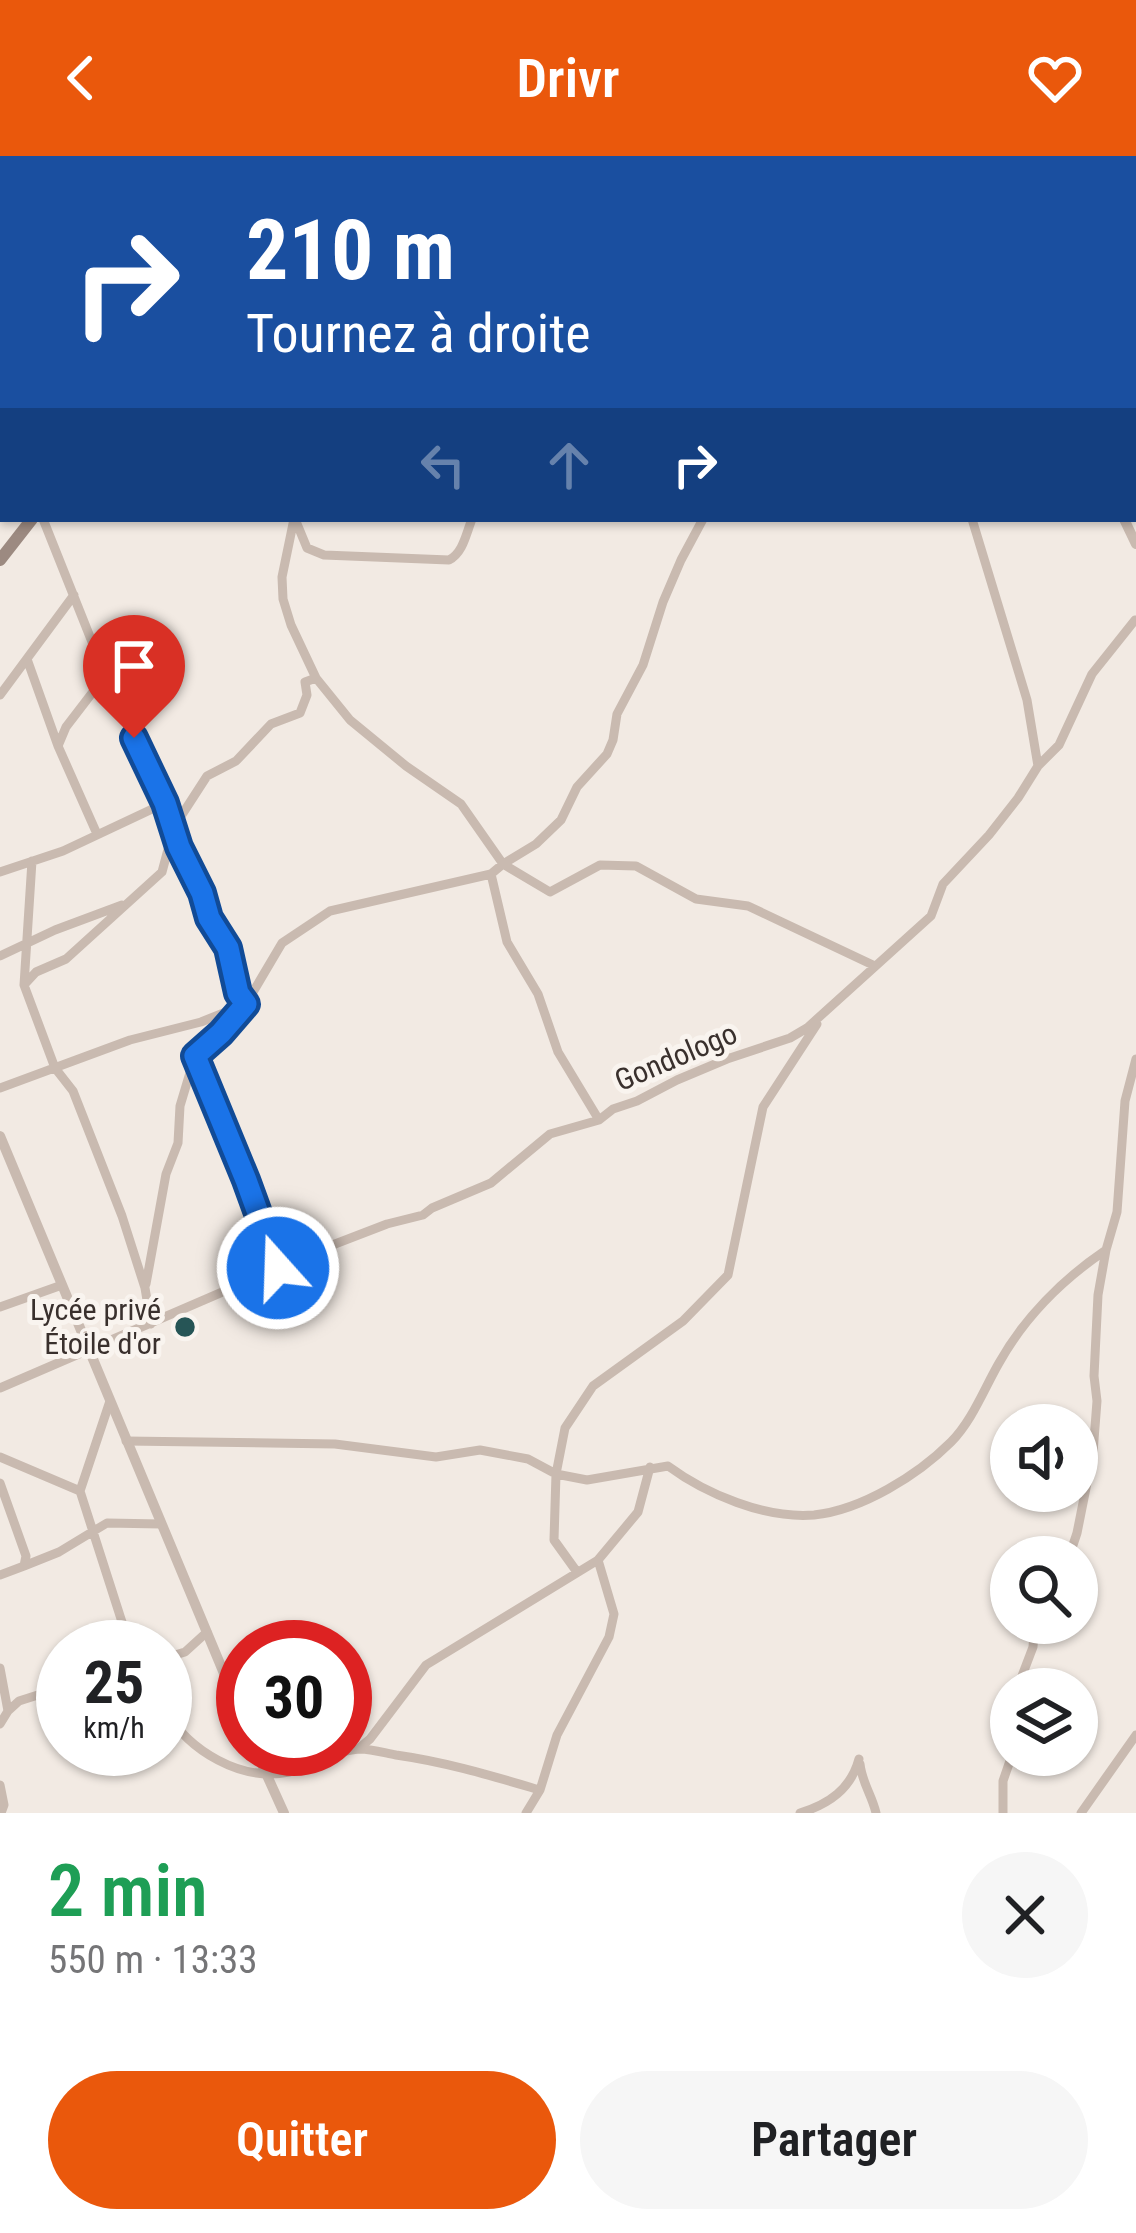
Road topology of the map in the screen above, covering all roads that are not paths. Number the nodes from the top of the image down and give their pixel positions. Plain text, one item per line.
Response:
1 (30, 522) edge
2 (44, 522) edge
3 (293, 522) edge
4 (295, 522) edge
5 (471, 522) edge
6 (701, 522) edge
7 (973, 522) edge
8 (0, 560) edge
9 (74, 595) junction
10 (1135, 620) edge
11 (27, 659) junction
12 (104, 672) junction
13 (316, 679) junction
14 (0, 695) edge
15 (58, 746) junction
16 (1038, 766) junction
17 (165, 803) junction
18 (174, 826) junction
19 (97, 835) junction
20 (32, 862) junction
21 (503, 864) junction
22 (0, 872) edge
23 (491, 874) junction
24 (127, 904) junction
25 (25, 945) junction
26 (0, 956) edge
27 (875, 966) junction
28 (24, 985) junction
29 (246, 1004) junction
30 (824, 1013) junction
31 (195, 1056) junction
32 (1136, 1059) edge
33 (56, 1068) junction
34 (0, 1088) edge
35 (599, 1120) junction
36 (0, 1136) edge
37 (10, 1158) junction
38 (0, 1170) edge
39 (1106, 1250) junction
40 (278, 1268) junction
41 (62, 1286) junction
42 (146, 1288) junction
43 (0, 1293) edge
44 (14, 1302) junction
45 (0, 1307) edge
46 (152, 1324) junction
47 (88, 1349) junction
48 (0, 1388) edge
49 (110, 1401) junction
50 (126, 1441) junction
51 (0, 1457) edge
52 (650, 1467) junction
53 (556, 1474) junction
54 (0, 1484) edge
55 (80, 1491) junction
56 (161, 1524) junction
57 (17, 1531) junction
58 (93, 1532) junction
59 (1076, 1536) edge
60 (0, 1537) edge
61 (598, 1561) junction
62 (24, 1566) junction
63 (577, 1572) junction
64 (0, 1575) edge
65 (121, 1620) edge
66 (206, 1632) junction
67 (192, 1645) edge
68 (216, 1656) edge
69 (0, 1668) edge
70 (36, 1696) edge
71 (8, 1711) junction
72 (0, 1724) edge
73 (1136, 1735) edge
74 (372, 1736) edge
75 (372, 1751) edge
76 (267, 1776) edge
77 (1005, 1776) edge
78 (0, 1790) edge
79 (540, 1790) junction
80 (1, 1813) edge
81 (284, 1813) edge
82 (526, 1813) edge
83 (800, 1813) edge
84 (876, 1813) edge
85 (1003, 1813) edge
86 (1081, 1813) edge

1 - 8 main road
2 - 9 street
3 - 13 street
4 - 5 street
6 - 21 street
7 - 16 street
9 - 11 street
9 - 12 street
10 - 16 street, Gondologo
11 - 14 street
11 - 15 street
12 - 15 street
12 - 17 street
13 - 18 street
13 - 21 street
15 - 19 street
16 - 27 street, Gondologo
17 - 18 street
17 - 19 street
18 - 24 street
18 - 29 street
19 - 20 street
20 - 22 street
20 - 25 street
21 - 23 street
21 - 27 street
23 - 29 street
23 - 35 street
24 - 25 street
24 - 28 street
25 - 26 street
25 - 28 street
27 - 30 street, Gondologo
28 - 33 street
29 - 31 street
29 - 33 street
30 - 35 street, Gondologo
30 - 53 street
31 - 40 street
31 - 42 street
32 - 39 street
33 - 34 street
33 - 42 street
35 - 40 street, Gondologo
36 - 37 street
37 - 38 street
37 - 41 street
39 - 52 street
39 - 59 street
40 - 46 street, Gondologo
41 - 44 street
41 - 47 street
42 - 46 street
43 - 44 street
44 - 45 street
46 - 47 street, Gondologo
47 - 48 street, Gondologo
47 - 49 street
49 - 50 street
49 - 55 street
50 - 53 street
50 - 56 street
51 - 55 street
52 - 53 street
52 - 61 street
53 - 63 street
54 - 57 street
55 - 58 street
56 - 58 street
56 - 66 street
57 - 60 street
57 - 62 street
58 - 62 street
58 - 65 street
61 - 63 street
61 - 79 street
62 - 64 street
63 - 74 street
66 - 67 street
66 - 68 street
69 - 71 street
70 - 71 street
71 - 72 street
73 - 86 street
75 - 79 street
76 - 81 street
77 - 85 street
78 - 80 street
79 - 82 street
83 - 84 street

